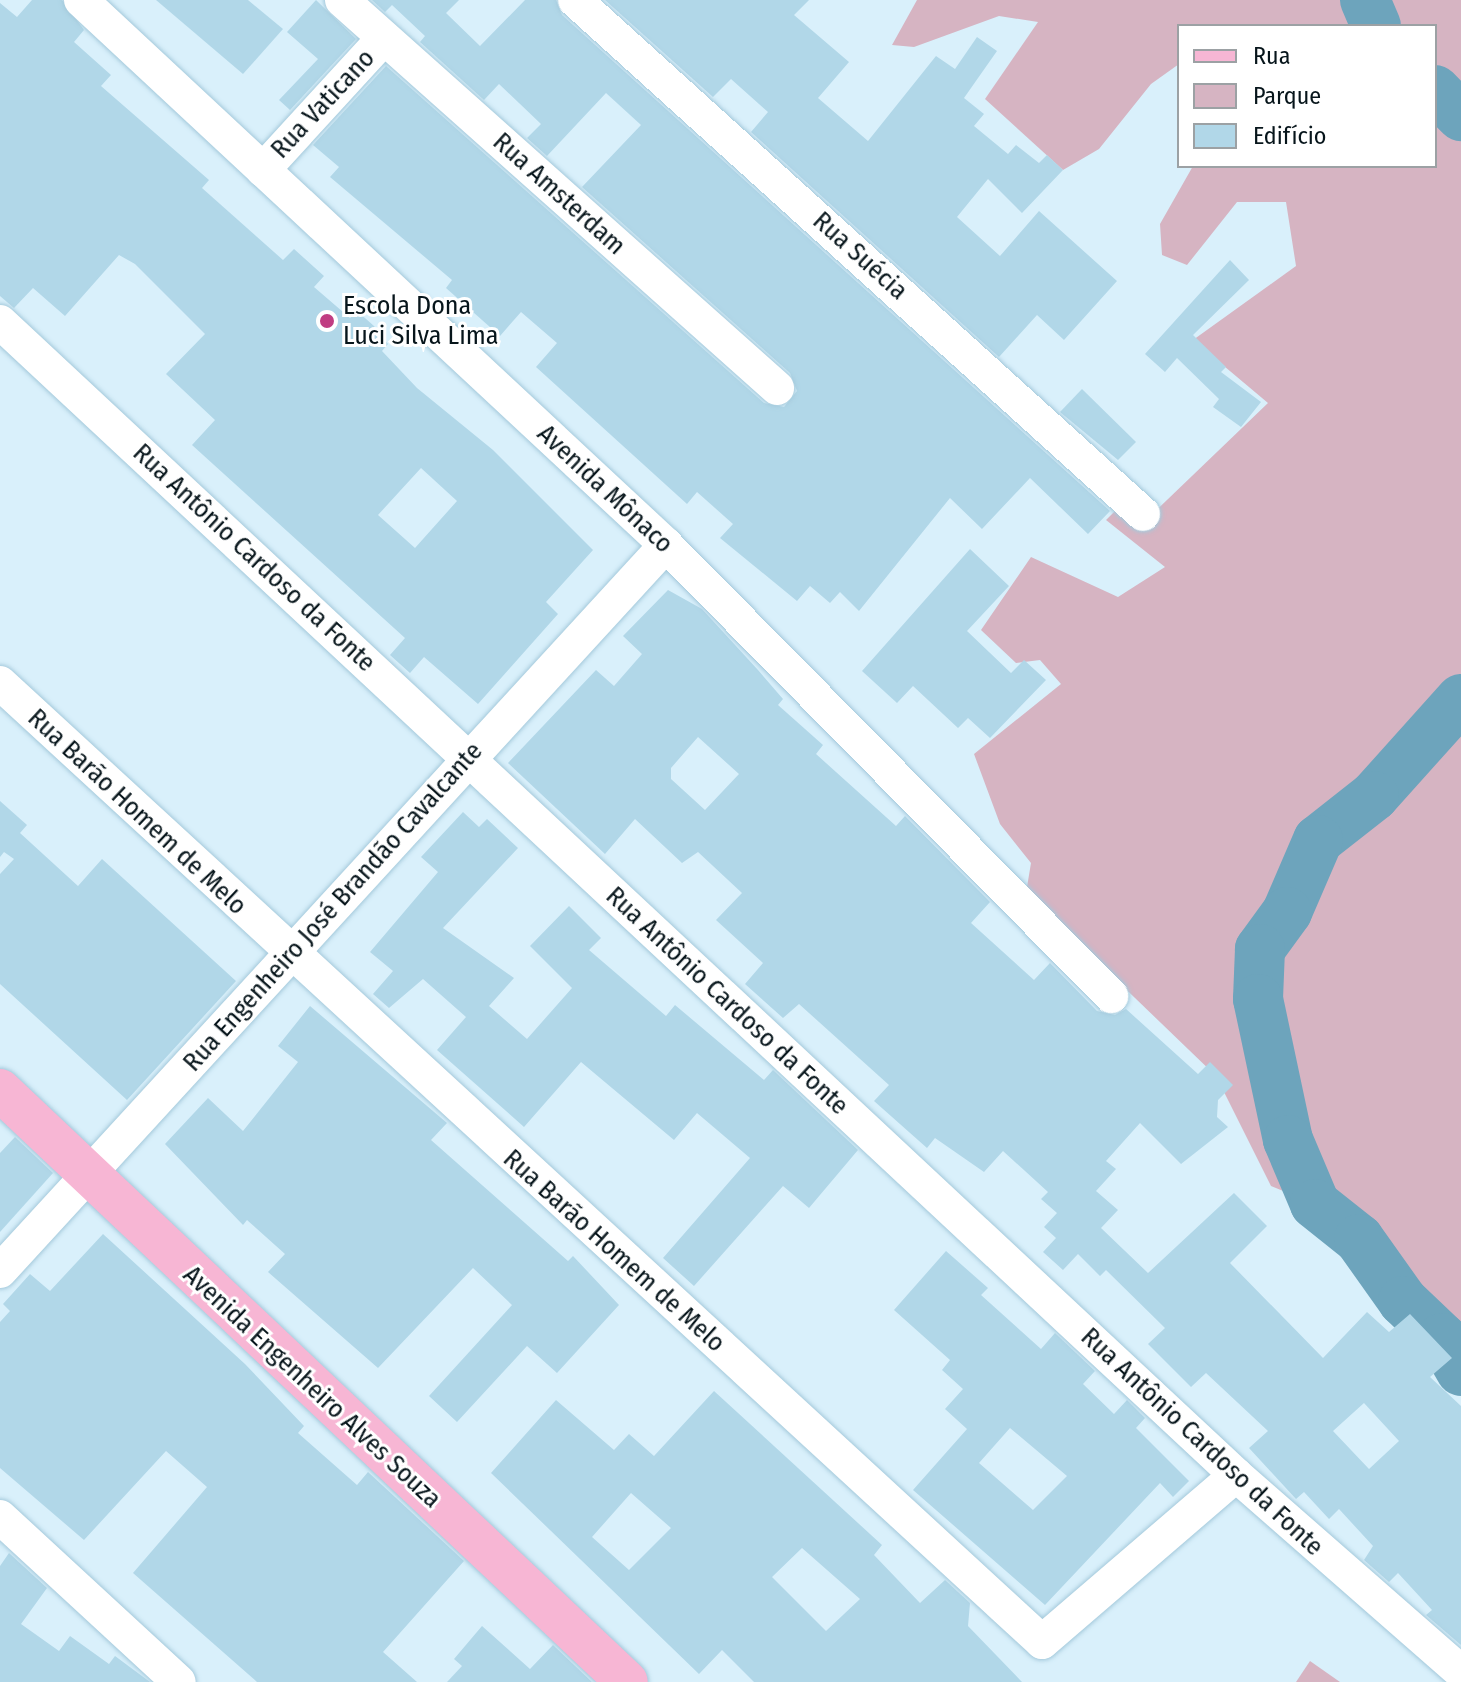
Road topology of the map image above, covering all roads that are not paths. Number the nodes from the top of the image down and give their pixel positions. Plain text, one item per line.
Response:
1 (81, 0) edge
2 (342, 0) edge
3 (575, 0) edge
4 (384, 38) junction
5 (263, 170) junction
6 (0, 322) edge
7 (777, 388) dead end
8 (1143, 514) dead end
9 (666, 545) junction
10 (0, 683) edge
11 (469, 758) junction
12 (289, 954) junction
13 (1111, 996) dead end
14 (0, 1090) edge
15 (88, 1177) junction
16 (0, 1271) edge
17 (1236, 1475) junction
18 (0, 1517) edge
19 (1461, 1672) edge
20 (179, 1682) edge
21 (627, 1682) edge

1 - 5 street, Avenida Mônaco
2 - 4 street, Rua Amsterdam
3 - 8 street, Rua Suécia
4 - 5 street, Rua Vaticano
4 - 7 street, Rua Amsterdam
5 - 9 street, Avenida Mônaco
6 - 11 street, Rua Antônio Cardoso da Fonte
9 - 11 street, Rua Engenheiro José Brandão Cavalcante
9 - 13 street, Avenida Mônaco
10 - 12 street, Rua Barão Homem de Melo
11 - 12 street, Rua Engenheiro José Brandão Cavalcante
11 - 17 street, Rua Antônio Cardoso da Fonte
12 - 15 street, Rua Engenheiro José Brandão Cavalcante
12 - 17 street, Rua Barão Homem de Melo
14 - 15 main road, Avenida Engenheiro Alves Souza
15 - 16 street, Rua Engenheiro José Brandão Cavalcante
15 - 21 main road, Avenida Engenheiro Alves Souza
17 - 19 street, Rua Antônio Cardoso da Fonte
18 - 20 street

